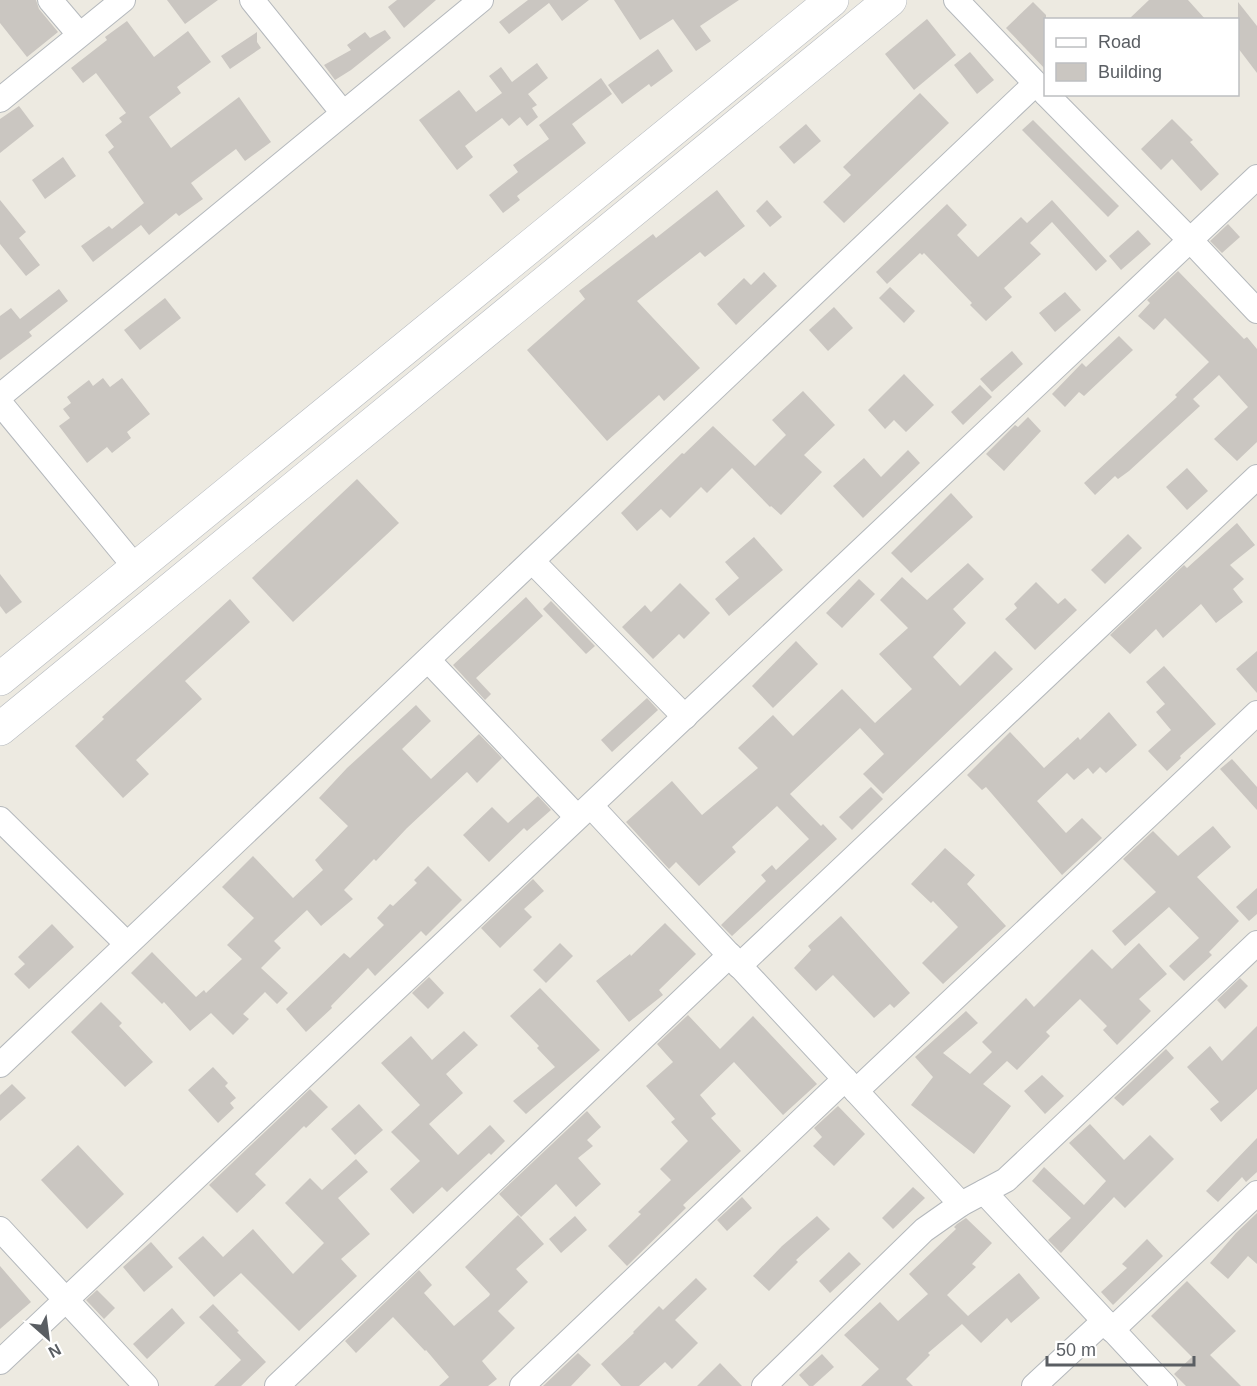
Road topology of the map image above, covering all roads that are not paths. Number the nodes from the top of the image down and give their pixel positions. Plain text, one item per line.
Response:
1 (50, 0) edge
2 (123, 0) edge
3 (252, 0) edge
4 (481, 0) edge
5 (832, 0) edge
6 (890, 0) edge
7 (956, 0) edge
8 (79, 34) junction
9 (1042, 91) edge
10 (1047, 96) edge
11 (0, 100) edge
12 (343, 113) junction
13 (1257, 177) edge
14 (1191, 240) junction
15 (1257, 311) edge
16 (0, 396) edge
17 (0, 403) edge
18 (1257, 477) edge
19 (532, 561) junction
20 (136, 568) junction
21 (428, 660) junction
22 (0, 679) edge
23 (1257, 713) edge
24 (685, 717) junction
25 (0, 729) edge
26 (584, 812) junction
27 (0, 819) edge
28 (1257, 943) edge
29 (127, 944) junction
30 (734, 960) junction
31 (0, 1065) edge
32 (850, 1085) junction
33 (984, 1192) junction
34 (1257, 1193) edge
35 (962, 1204) junction
36 (0, 1229) edge
37 (66, 1300) junction
38 (1108, 1326) junction
39 (0, 1362) edge
40 (146, 1386) edge
41 (277, 1386) edge
42 (522, 1386) edge
43 (764, 1386) edge
44 (1035, 1386) edge
45 (1166, 1386) edge

1 - 8 street
2 - 8 street
3 - 12 street
4 - 12 street
5 - 20 main road
6 - 25 main road
7 - 9 street
8 - 11 street
9 - 19 street
10 - 14 street
12 - 16 street
13 - 14 street
14 - 15 street
14 - 24 street
17 - 20 street
18 - 30 street
19 - 21 street
19 - 24 street
20 - 22 main road
21 - 26 street
21 - 29 street
23 - 32 street
24 - 26 street
26 - 30 street
26 - 37 street
27 - 29 street
28 - 33 street
29 - 31 street
30 - 32 street
30 - 41 street
32 - 35 street
32 - 42 street
33 - 35 street
33 - 38 street
34 - 38 street
35 - 43 street
36 - 37 street
37 - 39 street
37 - 40 street
38 - 44 street
38 - 45 street

